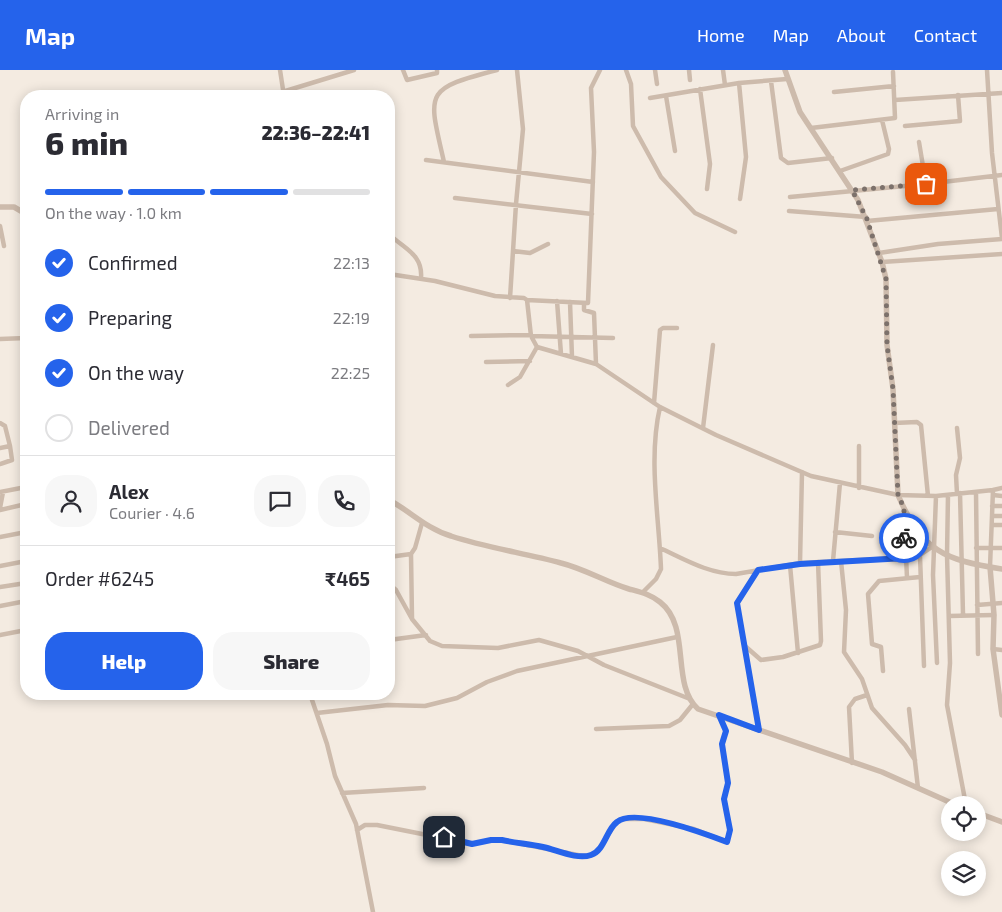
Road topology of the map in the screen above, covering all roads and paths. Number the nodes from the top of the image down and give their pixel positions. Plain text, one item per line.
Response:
1 (280, 70) edge
2 (354, 70) edge
3 (403, 70) edge
4 (436, 70) edge
5 (497, 70) edge
6 (517, 70) edge
7 (600, 70) edge
8 (626, 70) edge
9 (655, 70) edge
10 (689, 70) edge
11 (723, 70) edge
12 (785, 70) edge
13 (987, 70) edge
14 (893, 72) dead end
15 (787, 79) junction
16 (690, 80) dead end
17 (771, 81) junction
18 (739, 83) junction
19 (657, 84) dead end
20 (725, 85) junction
21 (894, 86) junction
22 (700, 89) junction
23 (283, 90) edge
24 (296, 90) edge
25 (834, 92) dead end
26 (1002, 94) edge
27 (958, 95) junction
28 (988, 95) junction
29 (666, 96) junction
30 (650, 98) dead end
31 (895, 100) junction
32 (882, 120) junction
33 (905, 126) dead end
34 (812, 128) junction
35 (920, 142) dead end
36 (675, 151) dead end
37 (832, 158) junction
38 (426, 160) dead end
39 (444, 162) junction
40 (840, 171) junction
41 (519, 172) junction
42 (1002, 175) edge
43 (994, 176) junction
44 (593, 182) junction
45 (926, 184) junction
46 (707, 189) dead end
47 (852, 190) junction
48 (790, 197) dead end
49 (455, 198) dead end
50 (740, 199) dead end
51 (516, 204) junction
52 (0, 207) edge
53 (998, 209) junction
54 (20, 210) edge
55 (789, 211) dead end
56 (592, 214) junction
57 (867, 219) junction
58 (0, 226) edge
59 (735, 232) dead end
60 (1002, 232) edge
61 (1002, 238) edge
62 (395, 239) edge
63 (548, 244) dead end
64 (4, 246) dead end
65 (513, 251) junction
66 (879, 254) junction
67 (1002, 254) edge
68 (882, 262) junction
69 (395, 275) edge
70 (421, 278) junction
71 (510, 298) junction
72 (527, 300) junction
73 (557, 301) junction
74 (570, 302) junction
75 (584, 303) junction
76 (677, 328) dead end
77 (472, 336) dead end
78 (531, 336) junction
79 (560, 337) junction
80 (572, 337) junction
81 (20, 338) edge
82 (594, 338) junction
83 (613, 338) dead end
84 (0, 340) edge
85 (713, 344) dead end
86 (537, 347) junction
87 (561, 354) junction
88 (572, 357) junction
89 (530, 361) junction
90 (486, 362) dead end
91 (596, 364) junction
92 (508, 384) dead end
93 (654, 403) junction
94 (660, 407) junction
95 (0, 423) edge
96 (894, 423) junction
97 (703, 428) junction
98 (957, 428) dead end
99 (10, 446) junction
100 (859, 446) dead end
101 (0, 448) edge
102 (0, 464) edge
103 (802, 472) junction
104 (840, 483) junction
105 (20, 488) edge
106 (859, 488) junction
107 (1002, 488) edge
108 (1, 492) edge
109 (976, 492) junction
110 (993, 493) junction
111 (959, 494) junction
112 (898, 495) junction
113 (948, 495) junction
114 (928, 496) junction
115 (936, 496) junction
116 (1002, 496) edge
117 (395, 504) edge
118 (20, 505) edge
119 (992, 506) junction
120 (1002, 506) edge
121 (904, 508) junction
122 (0, 509) edge
123 (992, 516) junction
124 (1002, 516) edge
125 (422, 523) junction
126 (992, 525) junction
127 (1002, 525) edge
128 (834, 532) junction
129 (20, 533) edge
130 (872, 536) dead end
131 (0, 537) edge
132 (991, 547) junction
133 (660, 548) junction
134 (934, 548) junction
135 (976, 548) junction
136 (1002, 548) edge
137 (411, 554) junction
138 (947, 555) junction
139 (920, 556) junction
140 (395, 557) edge
141 (905, 558) junction
142 (841, 560) junction
143 (962, 560) junction
144 (833, 561) junction
145 (20, 562) edge
146 (818, 562) junction
147 (976, 563) junction
148 (800, 564) junction
149 (790, 565) junction
150 (0, 566) edge
151 (990, 567) junction
152 (1002, 569) edge
153 (758, 570) junction
154 (920, 576) junction
155 (907, 578) junction
156 (20, 584) edge
157 (0, 587) edge
158 (395, 589) edge
159 (643, 592) junction
160 (20, 602) edge
161 (993, 603) junction
162 (1002, 603) edge
163 (977, 605) junction
164 (0, 606) edge
165 (963, 614) junction
166 (977, 614) junction
167 (994, 615) junction
168 (949, 616) junction
169 (412, 619) junction
170 (20, 631) edge
171 (0, 635) edge
172 (426, 635) junction
173 (677, 637) junction
174 (395, 639) edge
175 (744, 645) junction
176 (993, 649) junction
177 (1002, 650) edge
178 (798, 653) junction
179 (978, 654) dead end
180 (585, 655) junction
181 (937, 663) dead end
182 (995, 663) junction
183 (1002, 665) edge
184 (924, 666) dead end
185 (883, 671) dead end
186 (867, 695) junction
187 (312, 700) edge
188 (691, 701) junction
189 (908, 709) dead end
190 (317, 712) junction
191 (719, 715) junction
192 (1002, 715) edge
193 (596, 729) dead end
194 (759, 730) junction
195 (915, 760) junction
196 (852, 763) junction
197 (424, 788) dead end
198 (918, 788) junction
199 (342, 793) junction
200 (964, 796) edge
201 (941, 798) edge
202 (986, 816) edge
203 (1002, 822) edge
204 (357, 830) junction
205 (373, 912) edge

1 - 23 street
2 - 24 street
3 - 4 street
5 - 39 street
6 - 41 street
7 - 44 street
8 - 59 street
9 - 19 street
10 - 16 street
11 - 20 street
12 - 15 street
13 - 28 street
14 - 21 street
15 - 17 street
15 - 34 street
17 - 18 street
17 - 37 street
18 - 20 street
18 - 50 street
20 - 22 street
21 - 25 street
21 - 31 street
22 - 29 street
22 - 46 street
26 - 28 street
27 - 28 street
27 - 31 street
27 - 33 street
28 - 43 street
29 - 30 street
29 - 36 street
31 - 32 street
32 - 34 street
32 - 40 street
34 - 37 street
35 - 45 street
37 - 40 street
38 - 39 street
39 - 41 street
40 - 47 street
41 - 44 street
41 - 51 street
42 - 43 street
43 - 45 street
43 - 53 street
44 - 56 street
45 - 47 street
47 - 48 street
47 - 57 street
49 - 51 street
51 - 56 street
51 - 65 street
52 - 54 street
53 - 57 street
53 - 60 street
55 - 57 street
56 - 75 street
57 - 66 street
58 - 64 street
60 - 61 street
61 - 66 street
62 - 70 street
63 - 65 street
65 - 71 street
66 - 68 street
67 - 68 street
68 - 96 street
69 - 70 street
70 - 71 street
71 - 72 street
72 - 73 street
72 - 78 street
73 - 74 street
73 - 79 street
74 - 75 street
74 - 80 street
75 - 82 street
76 - 93 street
77 - 78 street
78 - 79 street
78 - 86 street
79 - 80 street
79 - 87 street
80 - 82 street
80 - 88 street
81 - 84 street
82 - 83 street
82 - 91 street
85 - 97 street
86 - 87 street
86 - 89 street
87 - 88 street
88 - 91 street
89 - 90 street
89 - 92 street
91 - 93 street
93 - 94 street
94 - 97 street
94 - 133 street
95 - 99 street
96 - 112 street
96 - 114 street
97 - 103 street
98 - 111 street
99 - 101 street
99 - 102 street
100 - 106 street
103 - 104 street
103 - 148 street
104 - 106 street
104 - 128 street
105 - 108 street
106 - 112 street
107 - 110 street
108 - 122 street
109 - 110 street
109 - 111 street
109 - 135 street
110 - 116 street
110 - 119 street
111 - 113 street
111 - 143 street
112 - 114 street
112 - 121 street
113 - 115 street
113 - 138 street
114 - 115 street
115 - 134 street
117 - 125 street
118 - 122 street
119 - 120 street
119 - 123 street
121 - 134 street
121 - 141 street
123 - 124 street
123 - 126 street
125 - 137 street
125 - 159 street
126 - 127 street
126 - 132 street
128 - 130 street
128 - 144 street
129 - 131 street
132 - 135 street
132 - 136 street
132 - 151 street
133 - 153 street
133 - 159 street
134 - 138 street
134 - 139 street
134 - 181 street
135 - 147 street
137 - 140 street
137 - 169 street
138 - 143 street
138 - 168 street
139 - 141 street
139 - 154 street
141 - 142 street
141 - 155 street
142 - 144 street
142 - 186 street
143 - 147 street
143 - 165 street
144 - 146 street
145 - 150 street
146 - 148 street
146 - 178 street
147 - 151 street
147 - 163 street
148 - 149 street
149 - 153 street
149 - 178 street
151 - 152 street
151 - 161 street
153 - 175 street
154 - 155 street
154 - 184 street
155 - 185 street
156 - 157 street
158 - 169 street
159 - 173 street
160 - 164 street
161 - 162 street
161 - 163 street
161 - 167 street
163 - 166 street
165 - 166 street
165 - 168 street
166 - 167 street
166 - 179 street
167 - 176 street
168 - 200 street
169 - 172 street
170 - 171 street
172 - 174 street
172 - 180 street
173 - 180 street
173 - 188 street
175 - 178 street
175 - 194 street
176 - 177 street
176 - 182 street
180 - 188 street
180 - 190 street
182 - 183 street
182 - 192 street
186 - 195 street
186 - 196 street
187 - 190 street
188 - 191 street
188 - 193 street
189 - 195 street
190 - 199 street
191 - 194 street
191 - 204 street
194 - 196 street
195 - 198 street
196 - 198 street
197 - 199 street
198 - 201 street
199 - 204 street
202 - 203 street
204 - 205 street

